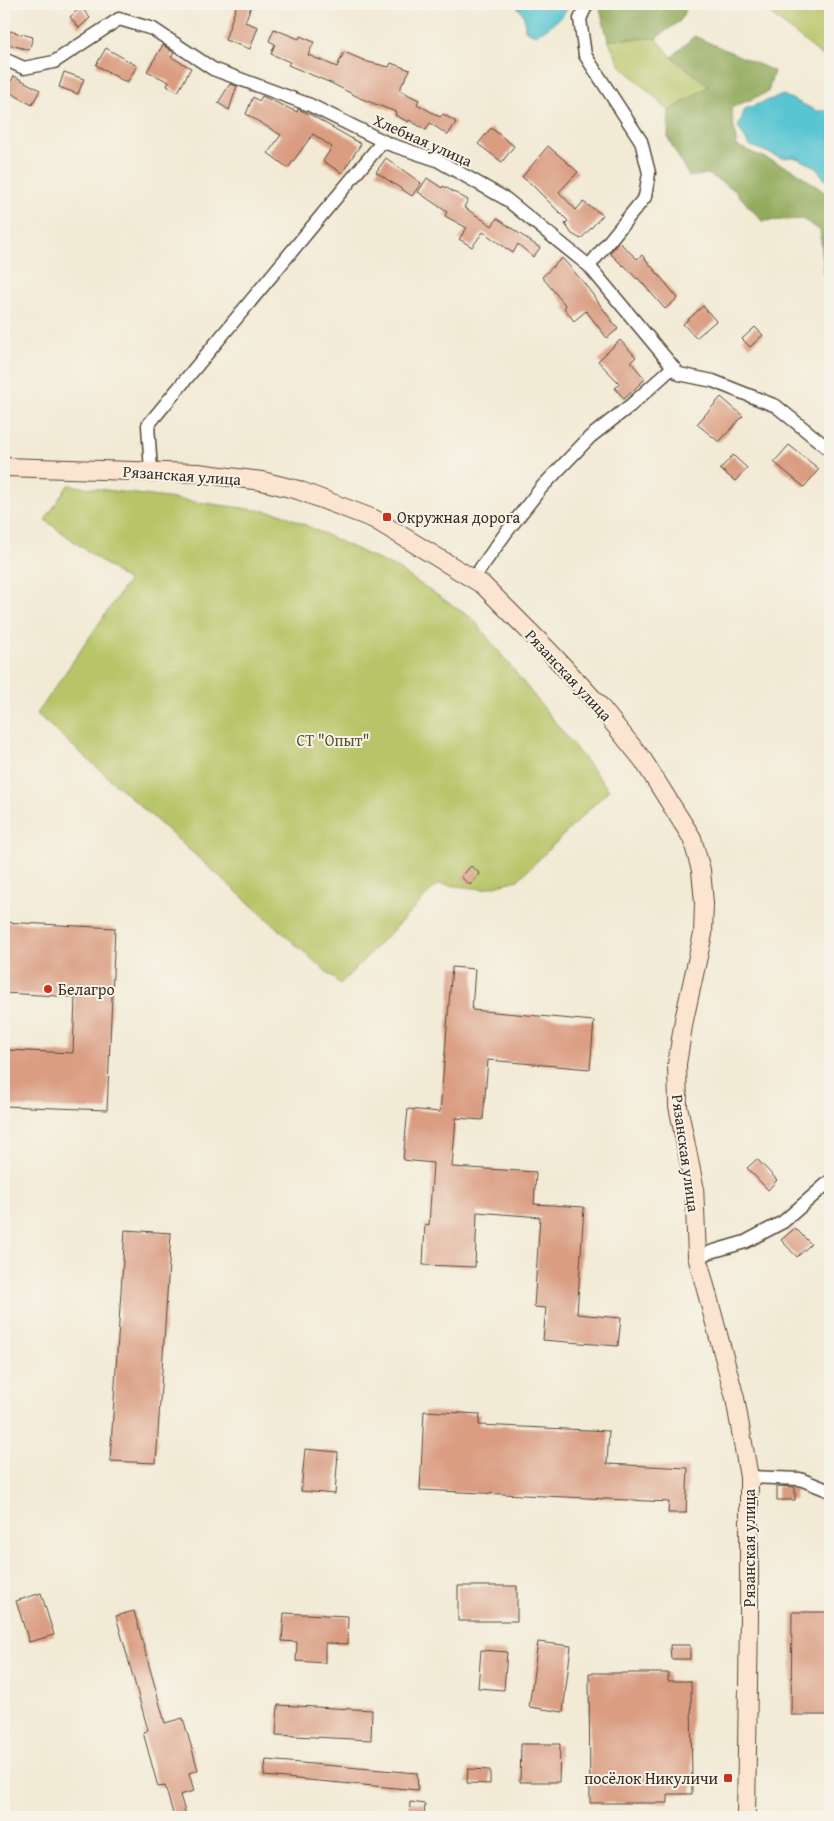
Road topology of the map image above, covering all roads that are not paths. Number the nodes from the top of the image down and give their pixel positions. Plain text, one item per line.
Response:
1 (587, 4) edge
2 (4, 59) edge
3 (383, 141) junction
4 (589, 266) junction
5 (673, 367) junction
6 (830, 450) edge
7 (4, 467) edge
8 (151, 471) junction
9 (473, 579) junction
10 (830, 1181) edge
11 (697, 1256) junction
12 (748, 1477) junction
13 (830, 1491) edge
14 (746, 1817) edge

1 - 4 street
2 - 3 street, Хлебная улица
3 - 4 street, Хлебная улица
3 - 8 street
4 - 5 street, Хлебная улица
5 - 6 street, Хлебная улица
5 - 9 street
7 - 8 street, Рязанская улица
8 - 9 street, Рязанская улица
9 - 11 street, Рязанская улица
10 - 11 street
11 - 12 street, Рязанская улица
12 - 13 street
12 - 14 street, Рязанская улица

